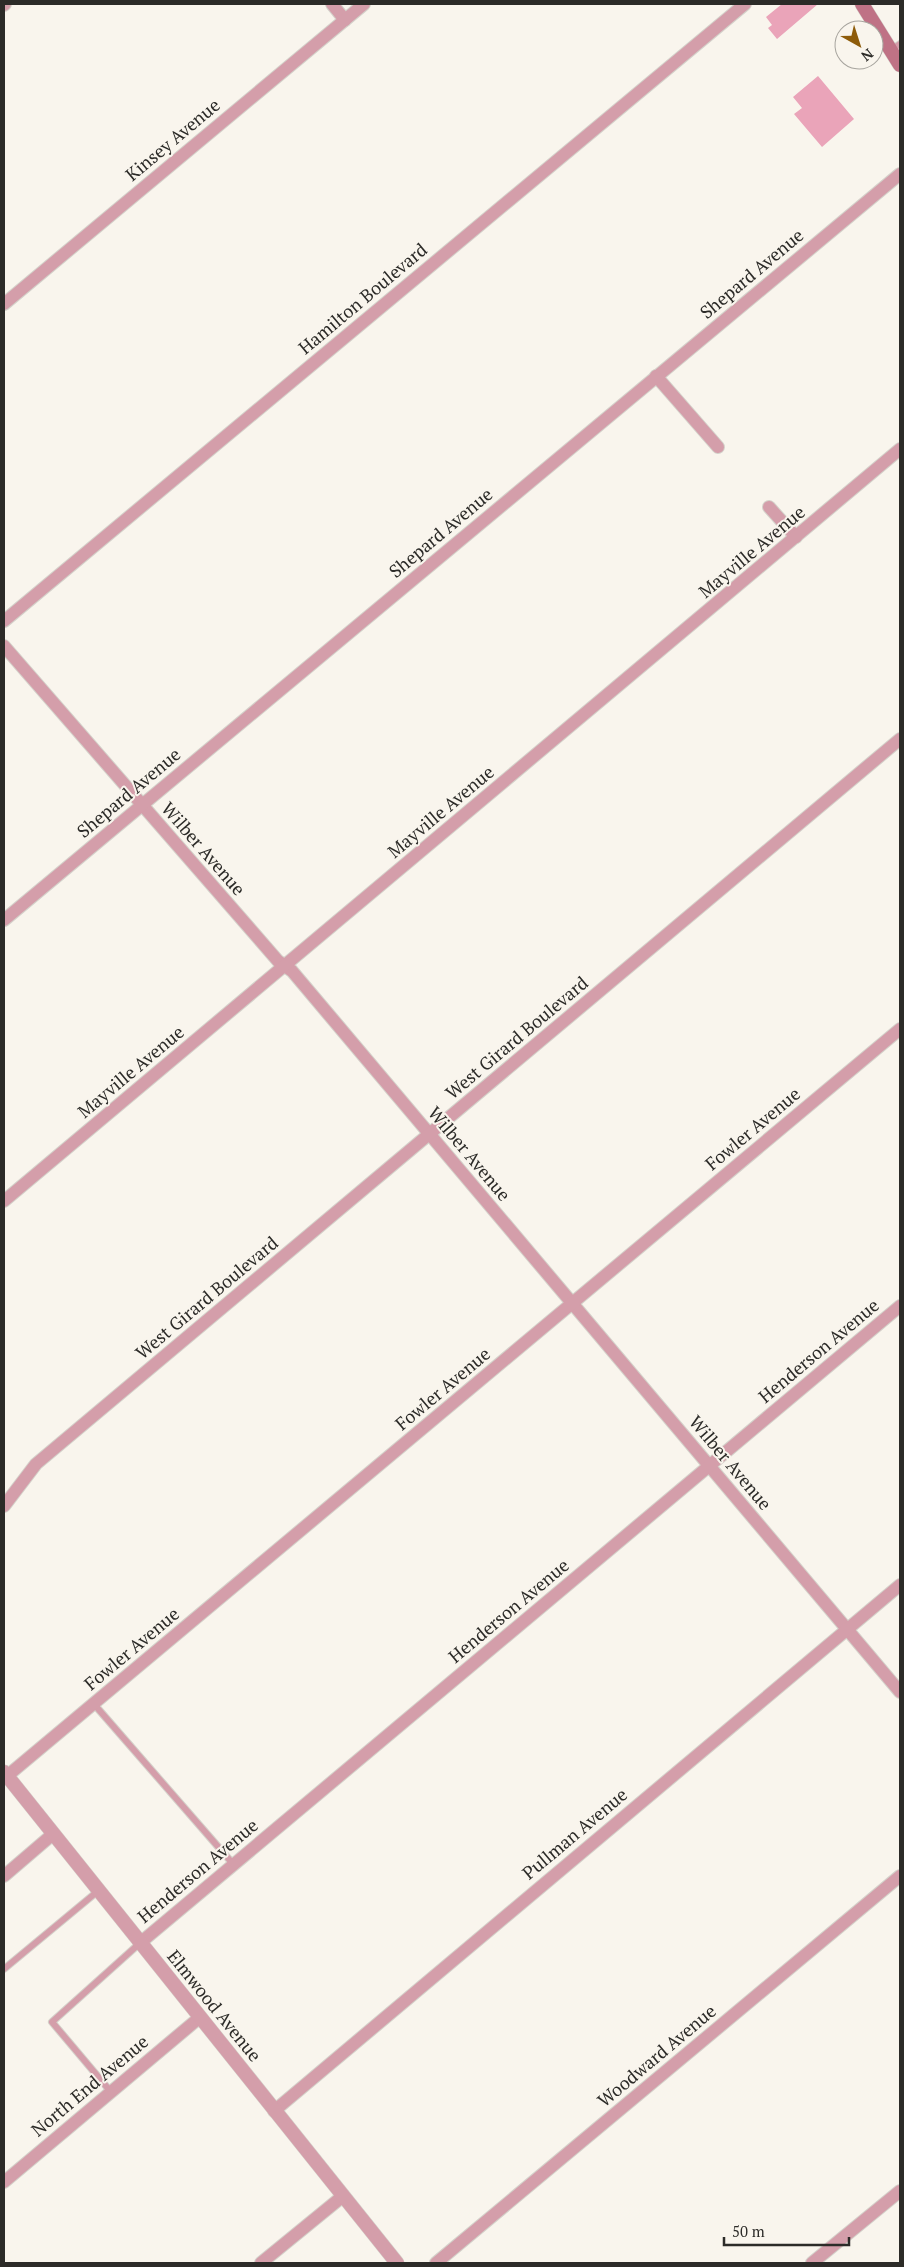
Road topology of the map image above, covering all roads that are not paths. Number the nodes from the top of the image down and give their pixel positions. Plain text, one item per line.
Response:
1 (332, 4) edge
2 (364, 4) edge
3 (745, 4) edge
4 (862, 4) edge
5 (345, 20) junction
6 (896, 47) edge
7 (900, 65) edge
8 (900, 174) edge
9 (4, 304) edge
10 (656, 376) junction
11 (718, 447) dead end
12 (900, 449) edge
13 (770, 506) dead end
14 (796, 537) junction
15 (4, 622) edge
16 (4, 646) edge
17 (900, 739) edge
18 (142, 805) junction
19 (4, 920) edge
20 (286, 966) junction
21 (900, 1028) edge
22 (429, 1135) junction
23 (4, 1201) edge
24 (572, 1304) junction
25 (900, 1306) edge
26 (710, 1465) junction
27 (4, 1506) edge
28 (900, 1585) edge
29 (848, 1629) junction
30 (900, 1692) edge
31 (93, 1703) junction
32 (5, 1774) edge
33 (53, 1834) junction
34 (234, 1864) junction
35 (4, 1876) edge
36 (900, 1876) edge
37 (98, 1891) junction
38 (140, 1943) junction
39 (4, 1969) edge
40 (199, 2018) junction
41 (111, 2092) junction
42 (274, 2111) junction
43 (4, 2182) edge
44 (900, 2191) edge
45 (343, 2196) junction
46 (261, 2263) edge
47 (397, 2263) edge
48 (436, 2263) edge
49 (812, 2263) edge

1 - 5 street
2 - 5 street, Kinsey Avenue
3 - 15 street, Hamilton Boulevard
4 - 6 main road
5 - 9 street, Kinsey Avenue
6 - 7 main road
8 - 10 street, Shepard Avenue
10 - 11 street
10 - 18 street, Shepard Avenue
12 - 14 street, Mayville Avenue
13 - 14 street
14 - 20 street, Mayville Avenue
16 - 18 street, Wilber Avenue
17 - 22 street, West Girard Boulevard
18 - 19 street, Shepard Avenue
18 - 20 street, Wilber Avenue
20 - 22 street, Wilber Avenue
20 - 23 street, Mayville Avenue
21 - 24 street, Fowler Avenue
22 - 24 street, Wilber Avenue
22 - 27 street, West Girard Boulevard
24 - 26 street, Wilber Avenue
24 - 31 street, Fowler Avenue
25 - 26 street, Henderson Avenue
26 - 29 street, Wilber Avenue
26 - 34 street, Henderson Avenue
28 - 29 street, Pullman Avenue
29 - 30 street, Wilber Avenue
29 - 42 street, Pullman Avenue
31 - 32 street, Fowler Avenue
31 - 34 lane
32 - 33 street, Elmwood Avenue
33 - 35 street
33 - 37 street, Elmwood Avenue
34 - 38 street, Henderson Avenue
36 - 48 street, Woodward Avenue
37 - 38 street, Elmwood Avenue
37 - 39 lane
38 - 40 street, Elmwood Avenue
38 - 41 lane
40 - 41 street, North End Avenue
40 - 42 street, Elmwood Avenue
41 - 43 street, North End Avenue
42 - 45 street, Elmwood Avenue
44 - 49 street
45 - 46 street
45 - 47 street, Elmwood Avenue

